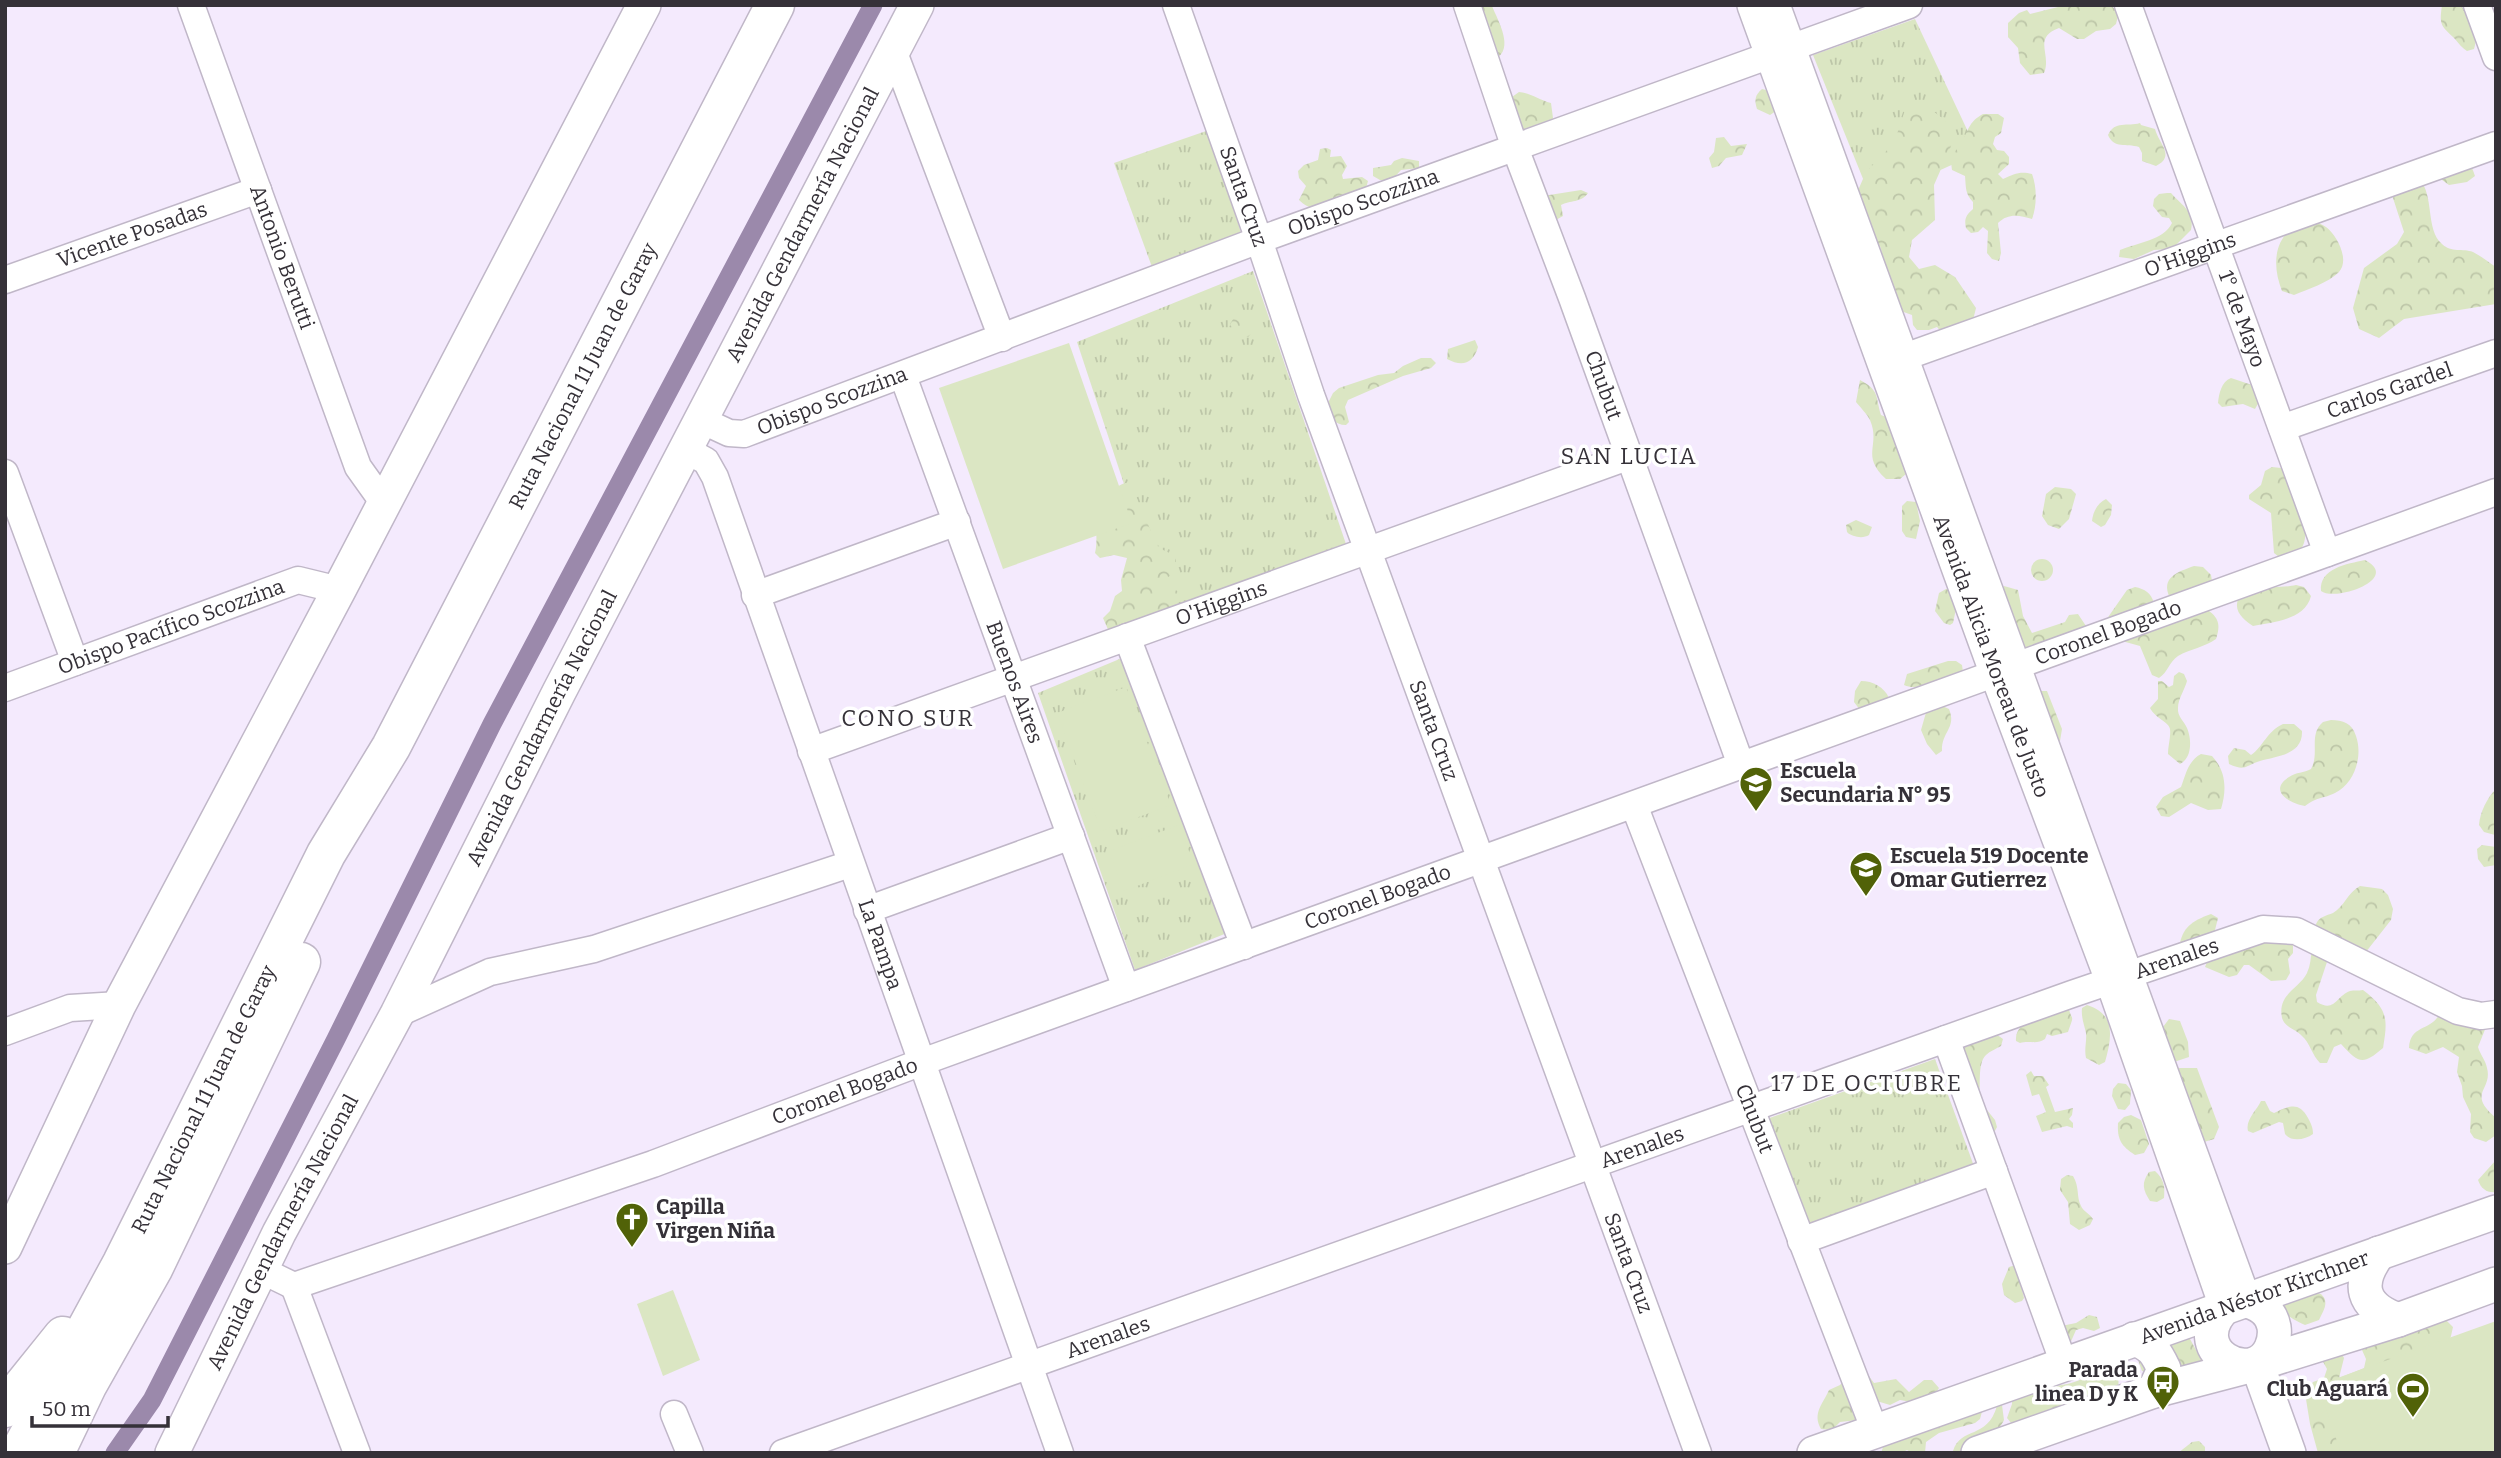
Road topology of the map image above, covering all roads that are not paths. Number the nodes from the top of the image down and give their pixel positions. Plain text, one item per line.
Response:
1 (191, 5) edge
2 (644, 5) edge
3 (775, 5) edge
4 (917, 5) edge
5 (1176, 5) edge
6 (1467, 5) edge
7 (1755, 5) edge
8 (1773, 5) edge
9 (1909, 5) edge
10 (2128, 5) edge
11 (2477, 5) edge
12 (894, 50) junction
13 (1781, 52) junction
14 (2496, 57) edge
15 (2496, 145) edge
16 (1516, 148) junction
17 (258, 190) junction
18 (1259, 240) junction
19 (2215, 246) junction
20 (5, 281) edge
21 (1002, 338) junction
22 (2496, 353) edge
23 (1893, 361) junction
24 (903, 376) junction
25 (701, 421) junction
26 (2282, 428) junction
27 (686, 450) junction
28 (1630, 456) junction
29 (5, 473) edge
30 (2496, 492) edge
31 (383, 502) junction
32 (957, 522) junction
33 (1368, 551) junction
34 (2327, 553) junction
35 (339, 590) junction
36 (755, 595) junction
37 (1127, 637) junction
38 (75, 662) junction
39 (2005, 670) junction
40 (1013, 678) junction
41 (5, 688) edge
42 (391, 747) junction
43 (811, 751) junction
44 (1741, 765) junction
45 (1634, 804) junction
46 (1071, 836) junction
47 (1481, 860) junction
48 (850, 864) junction
49 (867, 910) junction
50 (1244, 946) junction
51 (2119, 978) junction
52 (1126, 988) junction
53 (119, 1005) junction
54 (397, 1014) junction
55 (2496, 1014) edge
56 (5, 1032) edge
57 (1946, 1040) junction
58 (922, 1062) junction
59 (1752, 1109) junction
60 (1593, 1166) junction
61 (1994, 1171) junction
62 (2496, 1212) edge
63 (1801, 1241) junction
64 (5, 1247) edge
65 (2379, 1253) junction
66 (122, 1263) junction
67 (261, 1270) junction
68 (2496, 1284) edge
69 (295, 1286) junction
70 (2235, 1303) junction
71 (2398, 1320) junction
72 (2131, 1340) junction
73 (2064, 1364) junction
74 (2257, 1364) junction
75 (1030, 1365) junction
76 (2154, 1391) junction
77 (5, 1408) edge
78 (674, 1414) dead end
79 (1875, 1431) junction
80 (19, 1453) edge
81 (55, 1453) edge
82 (172, 1453) edge
83 (357, 1453) edge
84 (690, 1453) edge
85 (783, 1453) edge
86 (1060, 1453) edge
87 (1698, 1453) edge
88 (1814, 1453) edge
89 (1978, 1453) edge
90 (2289, 1453) edge

1 - 17 street, Antonio Berutti
2 - 31 main road
3 - 42 highway, Ruta Nacional 11 Juan de Garay
4 - 12 main road, Avenida Gendarmería Nacional
5 - 18 street, Santa Cruz
6 - 16 street, Chubut
7 - 13 main road, Avenida Alicia Moreau de Justo
8 - 13 main road, Avenida Alicia Moreau de Justo
9 - 13 street, Obispo Scozzina
10 - 19 street, 1° de Mayo
11 - 14 street
12 - 21 street
12 - 25 main road, Avenida Gendarmería Nacional
13 - 16 street, Obispo Scozzina
13 - 23 main road, Avenida Alicia Moreau de Justo
15 - 19 street, O'Higgins
16 - 18 street, Obispo Scozzina
16 - 28 street, Chubut
17 - 20 street, Vicente Posadas
17 - 31 street, Antonio Berutti
18 - 21 street, Obispo Scozzina
18 - 33 street, Santa Cruz
19 - 23 street, O'Higgins
19 - 26 street, 1° de Mayo
21 - 24 street, Obispo Scozzina
22 - 26 street, Carlos Gardel
23 - 39 main road, Avenida Alicia Moreau de Justo
24 - 25 street, Obispo Scozzina
24 - 32 street, Buenos Aires
25 - 27 main road, Avenida Gendarmería Nacional
26 - 34 street, 1° de Mayo
27 - 36 street, La Pampa
27 - 54 main road, Avenida Gendarmería Nacional
28 - 33 street, O'Higgins
28 - 44 street, Chubut
29 - 38 street
30 - 34 street, Coronel Bogado
31 - 35 main road
32 - 36 street
32 - 40 street, Buenos Aires
33 - 37 street, O'Higgins
33 - 47 street, Santa Cruz
34 - 39 street, Coronel Bogado
35 - 38 street, Obispo Pacífico Scozzina
35 - 53 main road
36 - 43 street, La Pampa
37 - 40 street, O'Higgins
37 - 50 street
38 - 41 street, Obispo Pacífico Scozzina
39 - 44 street, Coronel Bogado
39 - 51 main road, Avenida Alicia Moreau de Justo
40 - 43 street, O'Higgins
40 - 46 street, Buenos Aires
42 - 66 highway, Ruta Nacional 11 Juan de Garay
42 - 81 highway, Ruta Nacional 11 Juan de Garay
43 - 48 street, La Pampa
44 - 45 street, Coronel Bogado
45 - 47 street, Coronel Bogado
45 - 59 street, Chubut
46 - 49 street
46 - 52 street, Buenos Aires
47 - 50 street, Coronel Bogado
47 - 60 street, Santa Cruz
48 - 49 street, La Pampa
48 - 54 street
49 - 58 street, La Pampa
50 - 52 street, Coronel Bogado
51 - 55 street, Arenales
51 - 57 street, Arenales
51 - 70 main road, Avenida Alicia Moreau de Justo
52 - 58 street, Coronel Bogado
53 - 56 street
53 - 64 main road
54 - 67 main road, Avenida Gendarmería Nacional
57 - 59 street, Arenales
57 - 61 street
58 - 69 street, Coronel Bogado
58 - 75 street, La Pampa
59 - 60 street, Arenales
59 - 63 street, Chubut
60 - 75 street, Arenales
60 - 87 street, Santa Cruz
61 - 63 street
61 - 73 street
62 - 65 main road, Avenida Néstor Kirchner
63 - 79 street, Chubut
65 - 70 main road, Avenida Néstor Kirchner
65 - 71 main road
66 - 77 highway
66 - 80 highway, Ruta Nacional 11 Juan de Garay
67 - 69 street
67 - 82 main road, Avenida Gendarmería Nacional
68 - 71 main road
69 - 83 street
70 - 72 main road, Avenida Néstor Kirchner
70 - 74 main road
70 - 74 main road
71 - 74 main road
72 - 73 main road, Avenida Néstor Kirchner
72 - 76 main road
73 - 79 main road, Avenida Néstor Kirchner
74 - 76 main road
74 - 90 main road
75 - 85 street, Arenales
75 - 86 street, La Pampa
76 - 89 main road
78 - 84 street
79 - 88 main road, Avenida Néstor Kirchner

